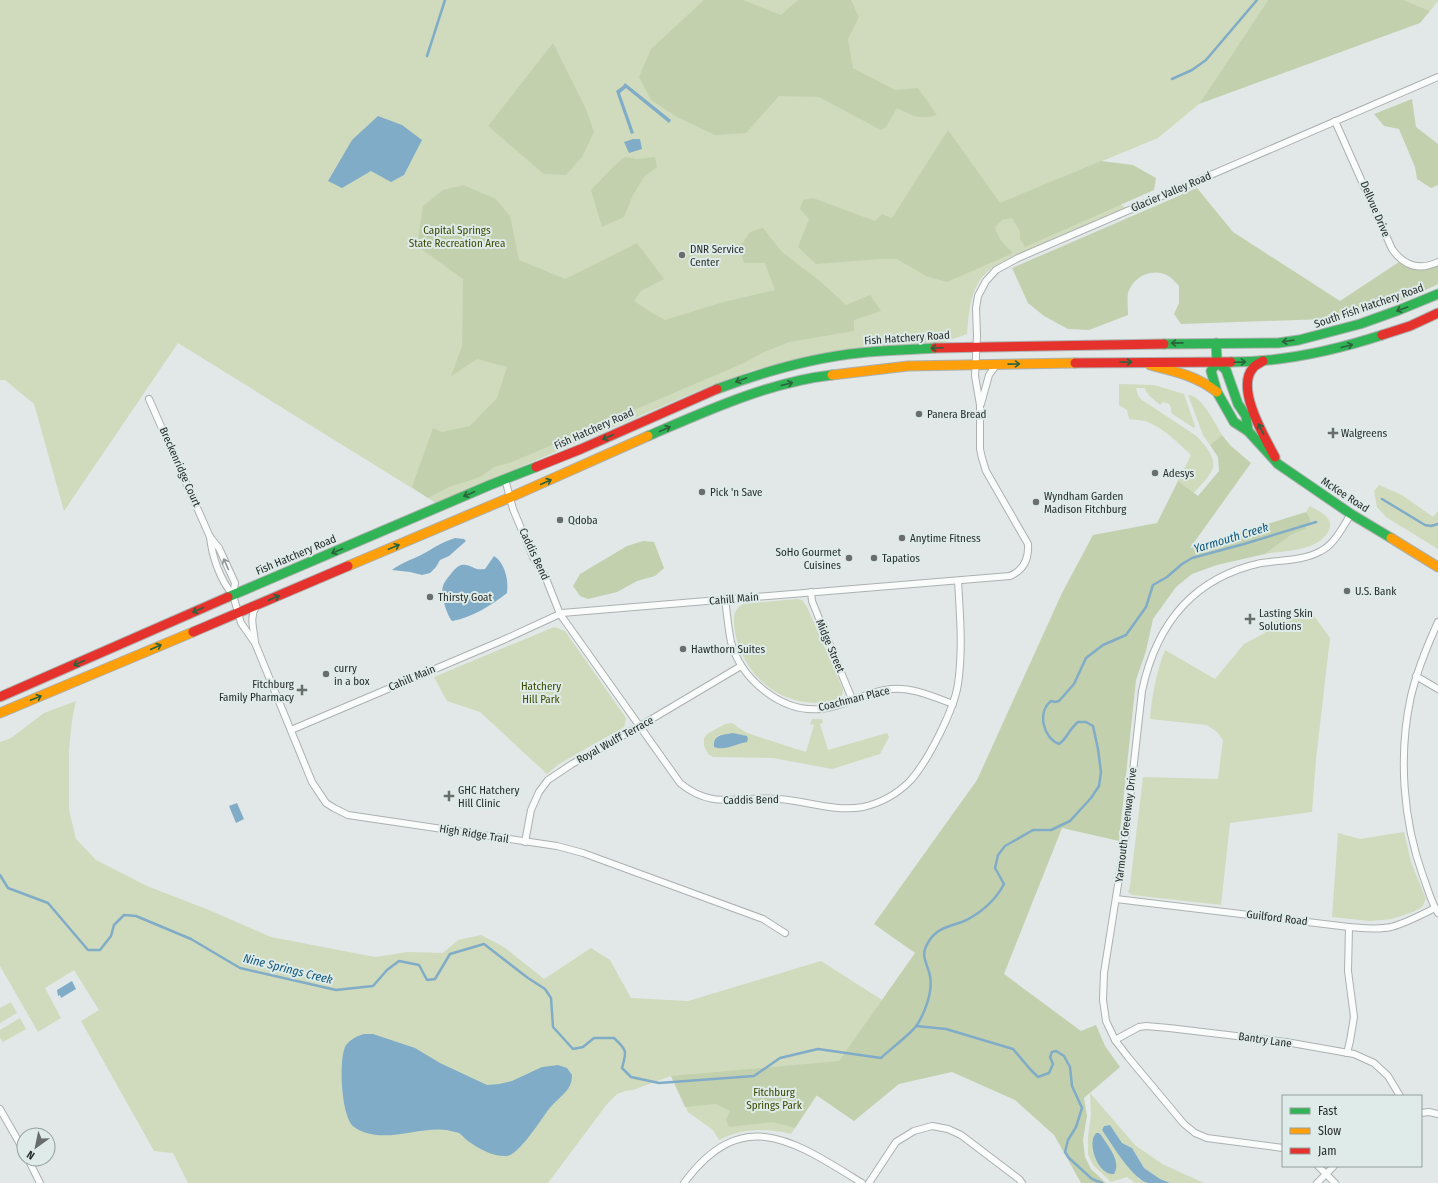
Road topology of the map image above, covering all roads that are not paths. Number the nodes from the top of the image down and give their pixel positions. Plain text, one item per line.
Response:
1 (1438, 77) edge
2 (1335, 121) junction
3 (1438, 262) edge
4 (1438, 294) edge
5 (1438, 313) edge
6 (1216, 343) junction
7 (1235, 344) joint
8 (976, 346) junction
9 (1264, 361) junction
10 (1144, 362) junction
11 (1217, 362) junction
12 (976, 364) junction
13 (997, 364) junction
14 (1218, 392) junction
15 (149, 398) dead end
16 (980, 405) junction
17 (1248, 431) junction
18 (1278, 464) junction
19 (505, 479) junction
20 (511, 497) junction
21 (1351, 514) junction
22 (1438, 567) edge
23 (958, 581) junction
24 (811, 592) junction
25 (233, 595) junction
26 (725, 599) junction
27 (257, 605) junction
28 (238, 613) junction
29 (560, 614) junction
30 (1438, 622) edge
31 (255, 642) junction
32 (741, 666) junction
33 (1416, 676) junction
34 (1438, 689) edge
35 (0, 697) edge
36 (852, 699) junction
37 (953, 704) junction
38 (0, 713) edge
39 (640, 726) junction
40 (291, 730) junction
41 (526, 842) junction
42 (1116, 900) junction
43 (1437, 911) edge
44 (1349, 927) junction
45 (785, 934) dead end
46 (1115, 1040) junction
47 (1347, 1053) junction
48 (1399, 1095) edge
49 (0, 1109) edge
50 (1422, 1113) edge
51 (1438, 1114) edge
52 (16, 1137) edge
53 (1282, 1148) edge
54 (32, 1167) edge
55 (1319, 1167) edge
56 (1333, 1167) edge
57 (1326, 1174) junction
58 (40, 1183) edge
59 (684, 1183) edge
60 (862, 1183) edge
61 (869, 1183) edge
62 (1022, 1183) edge
63 (1317, 1183) edge
64 (1335, 1183) edge

1 - 2 street, Glacier Valley Road
2 - 3 street, Dellvue Drive
2 - 8 street, Glacier Valley Road
4 -> 7 main road, South Fish Hatchery Road
9 -> 5 main road
6 - 7 main road, Fish Hatchery Road
6 -> 8 main road, Fish Hatchery Road
6 - 11 main road, McKee Road
8 - 12 street, Glacier Valley Road
8 -> 19 main road, Fish Hatchery Road
11 -> 9 main road
18 -> 9 main road
10 - 11 main road
13 -> 10 main road
10 - 14 main road
11 - 14 main road, McKee Road
11 - 17 main road
12 - 13 main road
12 - 16 street, Cahill Main
20 -> 12 main road
13 - 16 street, Cahill Main
14 - 17 main road, McKee Road
15 - 25 street, Breckenridge Court
16 - 23 street, Cahill Main
17 - 18 main road, McKee Road
18 - 21 main road, McKee Road
19 - 20 street, Caddis Bend
19 -> 25 main road, Fish Hatchery Road
27 -> 20 main road
20 - 29 street, Caddis Bend
21 - 22 main road, McKee Road
21 - 42 street, Yarmouth Greenway Drive
23 - 24 street, Cahill Main
23 - 37 street, Caddis Bend
24 - 26 street, Cahill Main
24 - 36 street, Midge Street
25 - 28 street, High Ridge Trail
25 -> 35 main road, Fish Hatchery Road
26 - 29 street, Cahill Main
26 - 32 street, Coachman Place
27 - 28 main road
27 - 31 street, High Ridge Trail
28 - 31 street, High Ridge Trail
38 -> 28 main road
29 - 39 street, Caddis Bend
29 - 40 street, Cahill Main
30 - 33 street
31 - 40 street, High Ridge Trail
32 - 36 street, Coachman Place
32 - 39 street, Royal Wulff Terrace
33 - 34 street
33 - 43 street
36 - 37 street, Coachman Place
37 - 39 street, Caddis Bend
39 - 41 street, Royal Wulff Terrace
40 - 41 street, High Ridge Trail
41 - 45 street, High Ridge Trail
42 - 44 street, Guilford Road
42 - 46 street, Yarmouth Greenway Drive
43 - 44 street, Guilford Road
44 - 47 street
46 - 47 street, Bantry Lane
46 - 53 street, Yarmouth Greenway Drive
47 - 48 street, Bantry Lane
49 - 52 street
50 - 51 street
54 - 58 street
55 - 57 street
56 - 57 street
57 - 63 street
57 - 64 street
59 - 60 street
61 - 62 street

